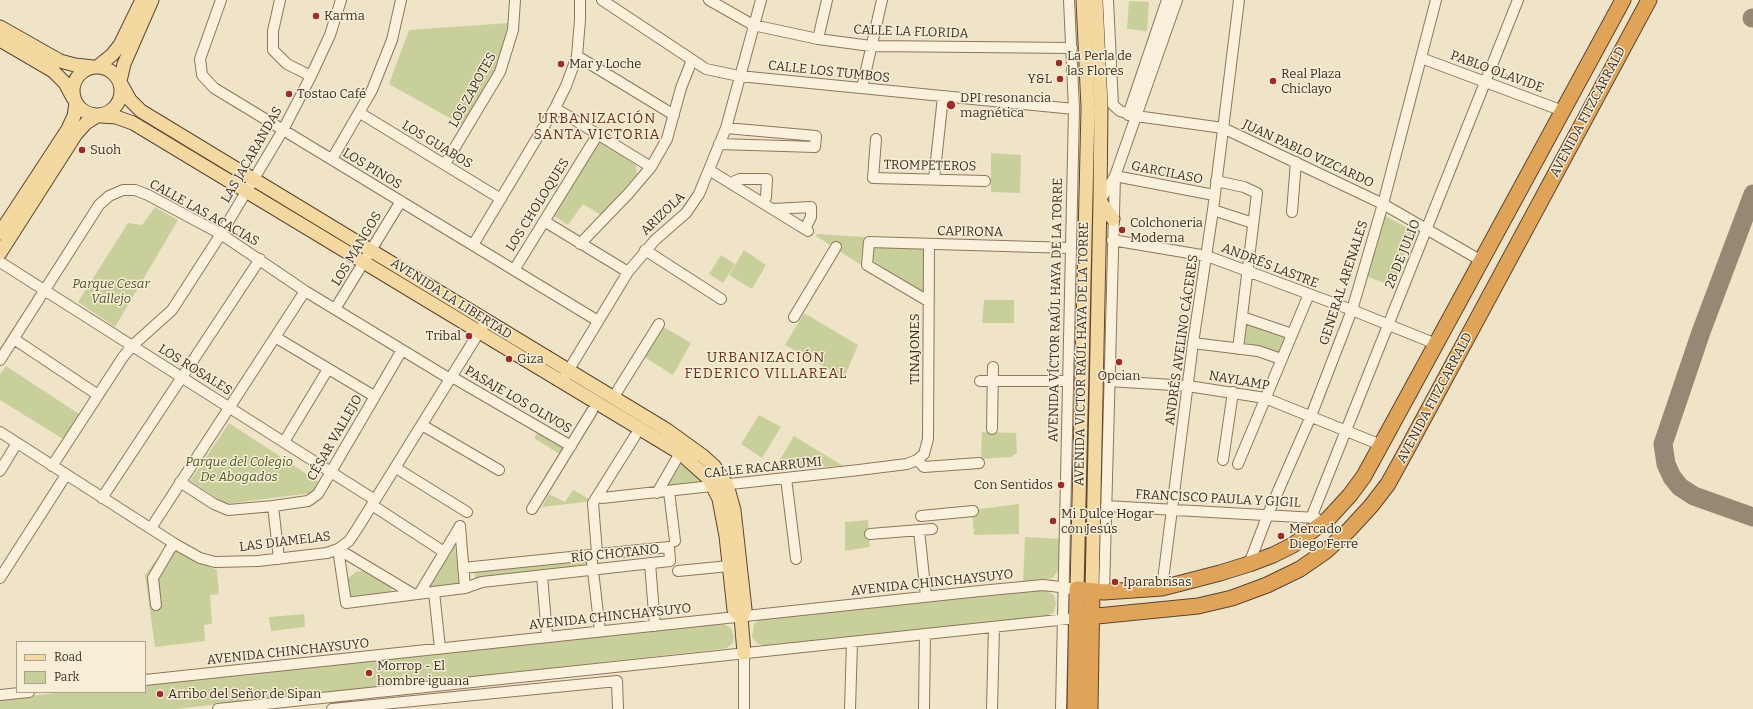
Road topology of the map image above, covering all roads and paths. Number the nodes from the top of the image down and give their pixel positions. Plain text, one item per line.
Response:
1 (142, 0) edge
2 (152, 0) edge
3 (221, 0) edge
4 (280, 0) edge
5 (341, 0) edge
6 (401, 0) edge
7 (515, 0) edge
8 (580, 0) edge
9 (602, 0) edge
10 (709, 0) edge
11 (761, 0) edge
12 (827, 0) edge
13 (882, 0) edge
14 (1069, 0) edge
15 (1083, 0) edge
16 (1096, 0) edge
17 (1108, 0) edge
18 (1167, 0) edge
19 (1177, 0) edge
20 (1239, 0) edge
21 (1436, 0) edge
22 (1518, 0) edge
23 (1623, 0) edge
24 (1649, 0) edge
25 (753, 25) junction
26 (0, 27) edge
27 (818, 39) junction
28 (0, 40) edge
29 (872, 46) junction
30 (1072, 48) junction
31 (577, 56) junction
32 (1421, 58) junction
33 (692, 60) junction
34 (95, 67) junction
35 (311, 76) junction
36 (739, 76) junction
37 (1485, 81) junction
38 (120, 82) junction
39 (862, 88) junction
40 (943, 97) junction
41 (75, 101) junction
42 (555, 108) junction
43 (1074, 109) junction
44 (1563, 111) junction
45 (360, 113) junction
46 (674, 115) junction
47 (99, 116) junction
48 (1132, 116) junction
49 (726, 128) junction
50 (1223, 128) junction
51 (283, 130) junction
52 (776, 133) junction
53 (598, 134) junction
54 (876, 139) dead end
55 (719, 144) junction
56 (770, 146) junction
57 (332, 159) junction
58 (1296, 162) junction
59 (445, 164) junction
60 (651, 167) junction
61 (709, 170) junction
62 (1115, 176) junction
63 (254, 178) junction
64 (934, 179) junction
65 (985, 180) dead end
66 (1216, 181) junction
67 (733, 185) junction
68 (246, 191) junction
69 (1214, 195) junction
70 (501, 199) junction
71 (401, 201) junction
72 (1100, 201) junction
73 (763, 203) junction
74 (1383, 204) junction
75 (772, 209) junction
76 (1213, 210) junction
77 (1292, 212) dead end
78 (1113, 219) junction
79 (544, 221) junction
80 (1253, 223) junction
81 (1427, 228) junction
82 (0, 233) edge
83 (221, 234) junction
84 (1112, 240) junction
85 (580, 244) junction
86 (929, 244) junction
87 (473, 245) junction
88 (836, 247) dead end
89 (1070, 248) junction
90 (371, 250) junction
91 (645, 250) junction
92 (0, 253) edge
93 (1207, 256) junction
94 (260, 259) junction
95 (1480, 260) junction
96 (0, 262) edge
97 (364, 262) junction
98 (514, 270) junction
99 (1247, 270) junction
100 (628, 272) junction
101 (45, 291) junction
102 (305, 291) junction
103 (1309, 294) junction
104 (721, 299) dead end
105 (928, 301) junction
106 (335, 310) junction
107 (1352, 310) junction
108 (794, 317) dead end
109 (1242, 317) junction
110 (598, 321) junction
111 (659, 324) dead end
112 (1388, 324) junction
113 (482, 326) junction
114 (1292, 334) junction
115 (275, 337) junction
116 (14, 339) junction
117 (1193, 343) junction
118 (1436, 344) junction
119 (132, 346) junction
120 (1238, 349) junction
121 (402, 350) junction
122 (1281, 359) junction
123 (0, 360) edge
124 (993, 367) dead end
125 (328, 369) junction
126 (565, 376) junction
127 (182, 378) junction
128 (451, 378) junction
129 (980, 381) dead end
130 (992, 381) junction
131 (1068, 381) junction
132 (1109, 381) junction
133 (1188, 386) junction
134 (1233, 392) junction
135 (98, 395) junction
136 (374, 396) junction
137 (613, 398) junction
138 (1265, 398) junction
139 (229, 407) junction
140 (592, 411) dead end
141 (1312, 416) junction
142 (422, 425) junction
143 (992, 429) dead end
144 (1346, 430) junction
145 (0, 432) edge
146 (663, 435) junction
147 (636, 436) dead end
148 (284, 442) junction
149 (17, 443) junction
150 (1381, 445) junction
151 (570, 446) junction
152 (680, 453) junction
153 (921, 457) junction
154 (1223, 460) dead end
155 (979, 464) dead end
156 (1238, 464) dead end
157 (52, 466) junction
158 (396, 468) junction
159 (499, 470) dead end
160 (0, 471) edge
161 (330, 472) junction
162 (66, 475) junction
163 (786, 478) junction
164 (180, 482) junction
165 (728, 485) junction
166 (714, 486) junction
167 (669, 491) junction
168 (657, 493) junction
169 (102, 498) junction
170 (602, 498) dead end
171 (374, 503) junction
172 (273, 506) junction
173 (1106, 506) junction
174 (532, 509) dead end
175 (1171, 509) junction
176 (973, 511) dead end
177 (467, 512) dead end
178 (1268, 514) junction
179 (921, 516) dead end
180 (1310, 518) junction
181 (1328, 519) junction
182 (151, 528) junction
183 (932, 528) dead end
184 (918, 530) junction
185 (870, 534) dead end
186 (732, 536) junction
187 (175, 544) junction
188 (672, 544) junction
189 (338, 549) junction
190 (444, 552) junction
191 (594, 554) junction
192 (280, 559) junction
193 (796, 559) dead end
194 (536, 560) junction
195 (650, 563) junction
196 (1249, 564) junction
197 (729, 566) junction
198 (463, 568) junction
199 (593, 568) junction
200 (678, 572) dead end
201 (540, 575) junction
202 (0, 578) edge
203 (465, 588) junction
204 (1162, 588) junction
205 (1084, 590) junction
206 (434, 592) junction
207 (416, 594) junction
208 (926, 596) junction
209 (156, 606) dead end
210 (1077, 618) junction
211 (741, 620) junction
212 (656, 626) junction
213 (994, 627) junction
214 (600, 632) junction
215 (924, 634) junction
216 (547, 636) junction
217 (852, 642) junction
218 (440, 648) junction
219 (744, 650) junction
220 (146, 680) edge
221 (427, 687) junction
222 (19, 693) edge
223 (0, 695) edge
224 (429, 704) edge
225 (218, 709) edge
226 (332, 709) edge
227 (618, 709) edge
228 (744, 709) edge
229 (850, 709) edge
230 (924, 709) edge
231 (992, 709) edge
232 (1061, 709) edge
233 (1075, 709) edge
234 (1090, 709) edge

1 - 34 main road
2 - 38 main road
3 - 51 street, LOS PINOS
4 - 35 street
5 - 35 street, LAS JACARANDAS
6 - 45 street
7 - 59 street, LOS ZAPOTES
8 - 31 street
9 - 33 street, CALLE LOS TUMBOS
10 - 25 street, CALLE LA FLORIDA
11 - 25 street, ARIZOLA
12 - 27 street
13 - 29 street
14 - 30 street, AVENIDA VÍCTOR RAÚL HAYA DE LA TORRE
15 - 205 main road, AVENIDA VICTOR RAÚL HAYA DE LA TORRE
16 - 72 main road, AVENIDA VICTOR RAÚL HAYA DE LA TORRE
17 - 48 street, JUAN PABLO VIZCARDO
18 - 48 street
19 - 48 street
20 - 50 street, ANDRÉS AVELINO CÁCERES
21 - 32 street, GENERAL ARENALES
22 - 37 street, 28 DE JULIO
23 - 44 highway, AVENIDA FITZCARRALD
24 - 210 highway, AVENIDA FITZCARRALD
25 - 27 street, CALLE LA FLORIDA
25 - 36 street, ARIZOLA
26 - 34 main road
27 - 29 street, CALLE LA FLORIDA
28 - 41 main road
29 - 30 street, CALLE LA FLORIDA
29 - 39 street
30 - 43 street, AVENIDA VÍCTOR RAÚL HAYA DE LA TORRE
31 - 42 street
31 - 46 street
32 - 37 street, PABLO OLAVIDE
32 - 74 street, GENERAL ARENALES
33 - 36 street, CALLE LOS TUMBOS
33 - 46 street
34 - 38 main road
34 - 41 main road
35 - 51 street, LAS JACARANDAS
36 - 39 street, CALLE LOS TUMBOS
36 - 49 street, ARIZOLA
37 - 44 street, PABLO OLAVIDE
37 - 81 street, 28 DE JULIO
38 - 47 main road
38 - 63 main road, AVENIDA LA LIBERTAD
39 - 40 street, CALLE LOS TUMBOS
40 - 43 street, CALLE LOS TUMBOS
40 - 64 street
41 - 47 main road
41 - 82 main road
42 - 53 street
42 - 70 street
43 - 89 street, AVENIDA VÍCTOR RAÚL HAYA DE LA TORRE
44 - 95 highway, AVENIDA FITZCARRALD
45 - 57 street
45 - 59 street, LOS GUABOS
46 - 60 street
47 - 68 main road, AVENIDA LA LIBERTAD
47 - 92 main road
48 - 50 street, JUAN PABLO VIZCARDO
48 - 62 street
49 - 52 street
49 - 55 street, ARIZOLA
50 - 58 street, JUAN PABLO VIZCARDO
50 - 66 street, ANDRÉS AVELINO CÁCERES
51 - 57 street, LOS PINOS
51 - 63 street, LAS JACARANDAS
52 - 56 street
52 - 56 street
53 - 60 street
53 - 79 street, LOS CHOLOQUES
54 - 64 street, TROMPETEROS
55 - 56 street
55 - 61 street, ARIZOLA
57 - 71 street, LOS PINOS
58 - 74 street, JUAN PABLO VIZCARDO
58 - 77 street
59 - 70 street, LOS GUABOS
60 - 85 street
61 - 67 street
61 - 91 street, ARIZOLA
62 - 69 street, GARCILASO
62 - 72 street
62 - 78 street
63 - 68 street, LAS JACARANDAS
63 - 90 main road, AVENIDA LA LIBERTAD
64 - 65 street, TROMPETEROS
66 - 69 street, ANDRÉS AVELINO CÁCERES
66 - 80 street
67 - 73 street
67 - 73 street
68 - 83 street, LAS JACARANDAS
68 - 97 main road, AVENIDA LA LIBERTAD
69 - 76 street, ANDRÉS AVELINO CÁCERES
70 - 87 street
71 - 87 street, LOS PINOS
71 - 90 street, LOS MANGOS
72 - 78 main road
72 - 205 main road, AVENIDA VICTOR RAÚL HAYA DE LA TORRE
73 - 75 street
74 - 81 street, JUAN PABLO VIZCARDO
74 - 107 street, GENERAL ARENALES
75 - 75 street
76 - 80 street
76 - 93 street, ANDRÉS AVELINO CÁCERES
78 - 84 street
79 - 85 street
79 - 98 street, LOS CHOLOQUES
80 - 99 street
81 - 95 street, JUAN PABLO VIZCARDO
81 - 112 street, 28 DE JULIO
83 - 94 street, CALLE LAS ACACIAS
83 - 101 street, CALLE LAS ACACIAS
83 - 119 street, LAS JACARANDAS
84 - 93 street, ANDRÉS LASTRE
84 - 132 street
85 - 100 street
86 - 89 street, CAPIRONA
86 - 105 street, TINAJONES
86 - 105 street, CAPIRONA
87 - 98 street, LOS PINOS
88 - 108 street
89 - 131 street, AVENIDA VÍCTOR RAÚL HAYA DE LA TORRE
90 - 97 street, LOS MANGOS
90 - 113 main road, AVENIDA LA LIBERTAD
91 - 100 street, ARIZOLA
91 - 104 street
93 - 99 street, ANDRÉS LASTRE
93 - 117 street, ANDRÉS AVELINO CÁCERES
94 - 102 street, CALLE LAS ACACIAS
94 - 127 street
95 - 118 highway, AVENIDA FITZCARRALD
96 - 101 street, LOS ROSALES
97 - 106 street, LOS MANGOS
97 - 113 main road, AVENIDA LA LIBERTAD
98 - 110 street, LOS PINOS
99 - 103 street, ANDRÉS LASTRE
99 - 109 street
100 - 110 street, ARIZOLA
101 - 116 street, CALLE LAS ACACIAS
101 - 119 street, LOS ROSALES
102 - 106 street, CALLE LAS ACACIAS
102 - 115 street
103 - 107 street, ANDRÉS LASTRE
103 - 114 street
105 - 153 street, TINAJONES
106 - 121 street, CALLE LAS ACACIAS
107 - 112 street, ANDRÉS LASTRE
107 - 141 street, GENERAL ARENALES
109 - 114 street
109 - 120 street
110 - 126 street, ARIZOLA
111 - 137 street
112 - 118 street, ANDRÉS LASTRE
112 - 144 street, 28 DE JULIO
113 - 126 main road, AVENIDA LA LIBERTAD
113 - 128 street, LAS DIAMELAS
114 - 122 street
115 - 125 street
115 - 139 street
116 - 123 street, CALLE LAS ACACIAS
116 - 135 street
117 - 120 street
117 - 133 street, ANDRÉS AVELINO CÁCERES
118 - 150 highway, AVENIDA FITZCARRALD
119 - 127 street, LOS ROSALES
119 - 135 street, LAS JACARANDAS
120 - 122 street
121 - 128 street, CALLE LAS ACACIAS
121 - 136 street, CÉSAR VALLEJO
122 - 138 street
124 - 130 street
125 - 136 street
125 - 148 street
126 - 137 main road, AVENIDA LA LIBERTAD
126 - 146 main road, AVENIDA LA LIBERTAD
127 - 139 street, LOS ROSALES
127 - 169 street
128 - 142 street, LAS DIAMELAS
128 - 151 street, PASAJE LOS OLIVOS
129 - 130 street
130 - 131 street
130 - 143 street
131 - 205 street, AVENIDA VÍCTOR RAÚL HAYA DE LA TORRE
132 - 133 street, NAYLAMP
132 - 173 street
133 - 134 street, NAYLAMP
133 - 175 street, ANDRÉS AVELINO CÁCERES
134 - 138 street, NAYLAMP
134 - 154 street
135 - 157 street, LAS JACARANDAS
136 - 161 street, CÉSAR VALLEJO
137 - 146 main road, AVENIDA LA LIBERTAD
138 - 141 street, NAYLAMP
138 - 156 street
139 - 148 street, LOS ROSALES
139 - 164 street
140 - 151 street
141 - 144 street, NAYLAMP
141 - 178 street, GENERAL ARENALES
142 - 158 street, LAS DIAMELAS
142 - 159 street
144 - 150 street, NAYLAMP
144 - 180 street, 28 DE JULIO
145 - 149 street, LAS DIAMELAS
146 - 152 main road, AVENIDA LA LIBERTAD
146 - 165 main road, AVENIDA LA LIBERTAD
147 - 191 street
148 - 161 street, LOS ROSALES
149 - 157 street, LAS DIAMELAS
149 - 160 street
150 - 181 highway, AVENIDA FITZCARRALD
151 - 174 street
152 - 166 main road, AVENIDA LA LIBERTAD
152 - 168 street
153 - 155 street
153 - 163 street, CALLE RACARRUMI
157 - 162 street, LAS DIAMELAS
158 - 171 street, LAS DIAMELAS
158 - 177 street
161 - 171 street, LOS ROSALES
161 - 172 street, CÉSAR VALLEJO
162 - 169 street, LAS DIAMELAS
162 - 202 street
163 - 165 street, CALLE RACARRUMI
163 - 193 street
164 - 172 street, CÉSAR VALLEJO
164 - 182 street
165 - 166 street, CALLE RACARRUMI
165 - 186 main road, AVENIDA LA LIBERTAD
166 - 167 street, CALLE RACARRUMI
166 - 186 main road, AVENIDA LA LIBERTAD
167 - 168 street, CALLE RACARRUMI
167 - 188 street
168 - 170 street, CALLE RACARRUMI
169 - 182 street, LAS DIAMELAS
171 - 189 street, LAS DIAMELAS
171 - 190 street, LOS ROSALES
172 - 192 street
173 - 175 street, FRANCISCO PAULA Y GIGIL
173 - 205 street
175 - 178 street, FRANCISCO PAULA Y GIGIL
175 - 204 street, ANDRÉS AVELINO CÁCERES
176 - 179 street
178 - 180 street, FRANCISCO PAULA Y GIGIL
178 - 196 street, GENERAL ARENALES
180 - 181 street, FRANCISCO PAULA Y GIGIL
181 - 196 highway, AVENIDA FITZCARRALD
182 - 187 street, LAS DIAMELAS
183 - 184 street
184 - 185 street
184 - 208 street
186 - 197 main road, AVENIDA LA LIBERTAD
186 - 211 main road, AVENIDA LA LIBERTAD
187 - 192 street, LAS DIAMELAS
187 - 209 street
188 - 191 street, RÍO CHOTANO
188 - 195 street, RÍO CHOTANO
189 - 192 street, LAS DIAMELAS
189 - 207 street
189 - 207 street, RÍO CHOTANO
190 - 198 street
190 - 207 street
191 - 194 street, RÍO CHOTANO
191 - 199 street
194 - 198 street, RÍO CHOTANO
194 - 201 street
195 - 199 street, RÍO CHOTANO
195 - 212 street
196 - 204 highway, AVENIDA FITZCARRALD
197 - 200 street
197 - 211 main road, AVENIDA LA LIBERTAD
198 - 203 street
199 - 201 street, RÍO CHOTANO
199 - 214 street
201 - 203 street, RÍO CHOTANO
201 - 216 street
203 - 206 street, RÍO CHOTANO
204 - 205 highway, AVENIDA FITZCARRALD
205 - 208 street, AVENIDA CHINCHAYSUYO
205 - 210 highway, AVENIDA VICTOR RAÚL HAYA DE LA TORRE
205 - 210 street, AVENIDA VÍCTOR RAÚL HAYA DE LA TORRE
206 - 207 street, RÍO CHOTANO
206 - 218 street
208 - 211 street, AVENIDA CHINCHAYSUYO
210 - 213 street
210 - 232 street, AVENIDA VÍCTOR RAÚL HAYA DE LA TORRE
210 - 233 highway, AVENIDA VICTOR RAÚL HAYA DE LA TORRE
210 - 234 highway, AVENIDA VICTOR RAÚL HAYA DE LA TORRE
211 - 212 street, AVENIDA CHINCHAYSUYO
211 - 219 main road, AVENIDA LA LIBERTAD
212 - 214 street, AVENIDA CHINCHAYSUYO
213 - 215 street
213 - 231 street
214 - 216 street, AVENIDA CHINCHAYSUYO
215 - 217 street
215 - 230 street
216 - 218 street, AVENIDA CHINCHAYSUYO
217 - 219 street
217 - 229 street
218 - 220 street, AVENIDA CHINCHAYSUYO
219 - 221 street
219 - 228 street
221 - 224 street
221 - 225 street
222 - 223 street
224 - 226 street
224 - 227 street

